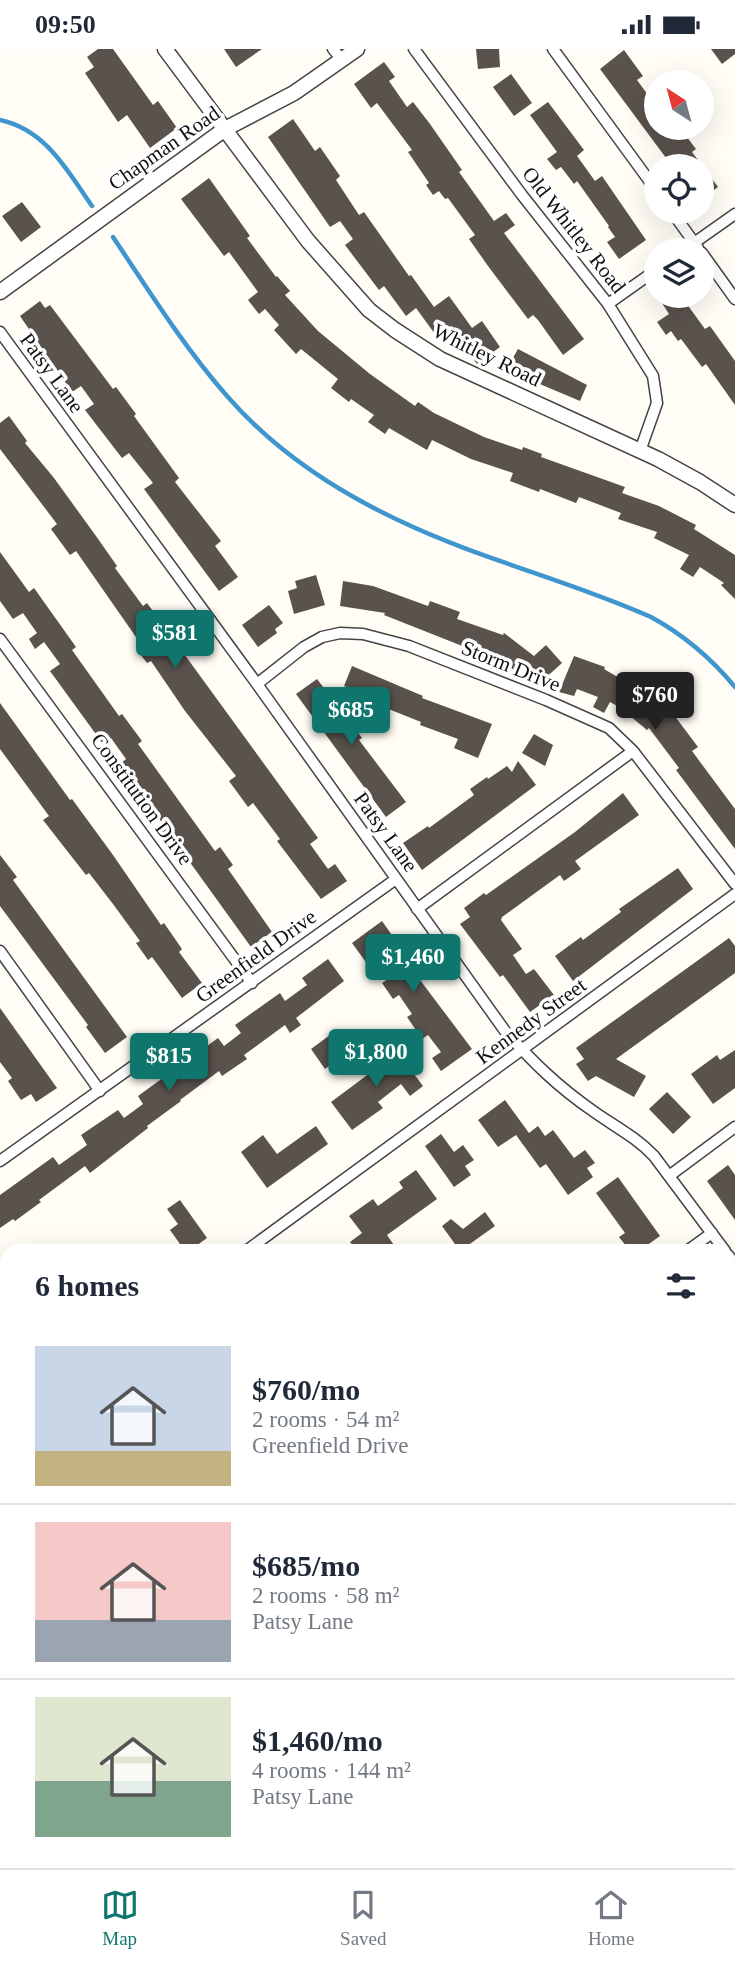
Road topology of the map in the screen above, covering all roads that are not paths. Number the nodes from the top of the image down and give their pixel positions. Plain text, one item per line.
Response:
1 (165, 49) edge
2 (357, 49) edge
3 (414, 49) edge
4 (553, 49) edge
5 (337, 55) edge
6 (225, 129) junction
7 (644, 174) edge
8 (735, 214) edge
9 (710, 238) edge
10 (714, 270) edge
11 (644, 278) edge
12 (0, 292) edge
13 (735, 299) edge
14 (608, 304) junction
15 (0, 332) edge
16 (640, 451) junction
17 (735, 505) edge
18 (0, 639) edge
19 (257, 684) junction
20 (633, 751) junction
21 (396, 880) junction
22 (735, 884) edge
23 (735, 894) edge
24 (417, 909) junction
25 (0, 951) edge
26 (252, 983) junction
27 (523, 1050) junction
28 (100, 1091) junction
29 (735, 1127) edge
30 (0, 1161) edge
31 (669, 1175) junction
32 (712, 1233) junction
33 (256, 1244) edge
34 (697, 1244) edge
35 (720, 1244) edge

1 - 6 street, Whitley Road
2 - 5 street, Chapman Road
3 - 14 street, Old Whitley Road
4 - 7 street
5 - 6 street, Chapman Road
6 - 12 street, Chapman Road
6 - 16 street, Whitley Road
8 - 9 street
10 - 13 street
11 - 14 street
14 - 16 street, Old Whitley Road
15 - 19 street, Patsy Lane
16 - 17 street, Whitley Road
18 - 26 street, Constitution Drive
19 - 20 street, Storm Drive
19 - 21 street, Patsy Lane
20 - 22 street, Storm Drive
20 - 24 street
21 - 24 street, Patsy Lane
21 - 26 street, Greenfield Drive
23 - 27 street, Kennedy Street
24 - 27 street, Patsy Lane
25 - 28 street
26 - 28 street, Greenfield Drive
27 - 31 street, Patsy Lane
27 - 33 street, Kennedy Street
28 - 30 street, Greenfield Drive
29 - 31 street
31 - 32 street, Patsy Lane
32 - 34 street
32 - 35 street, Patsy Lane

